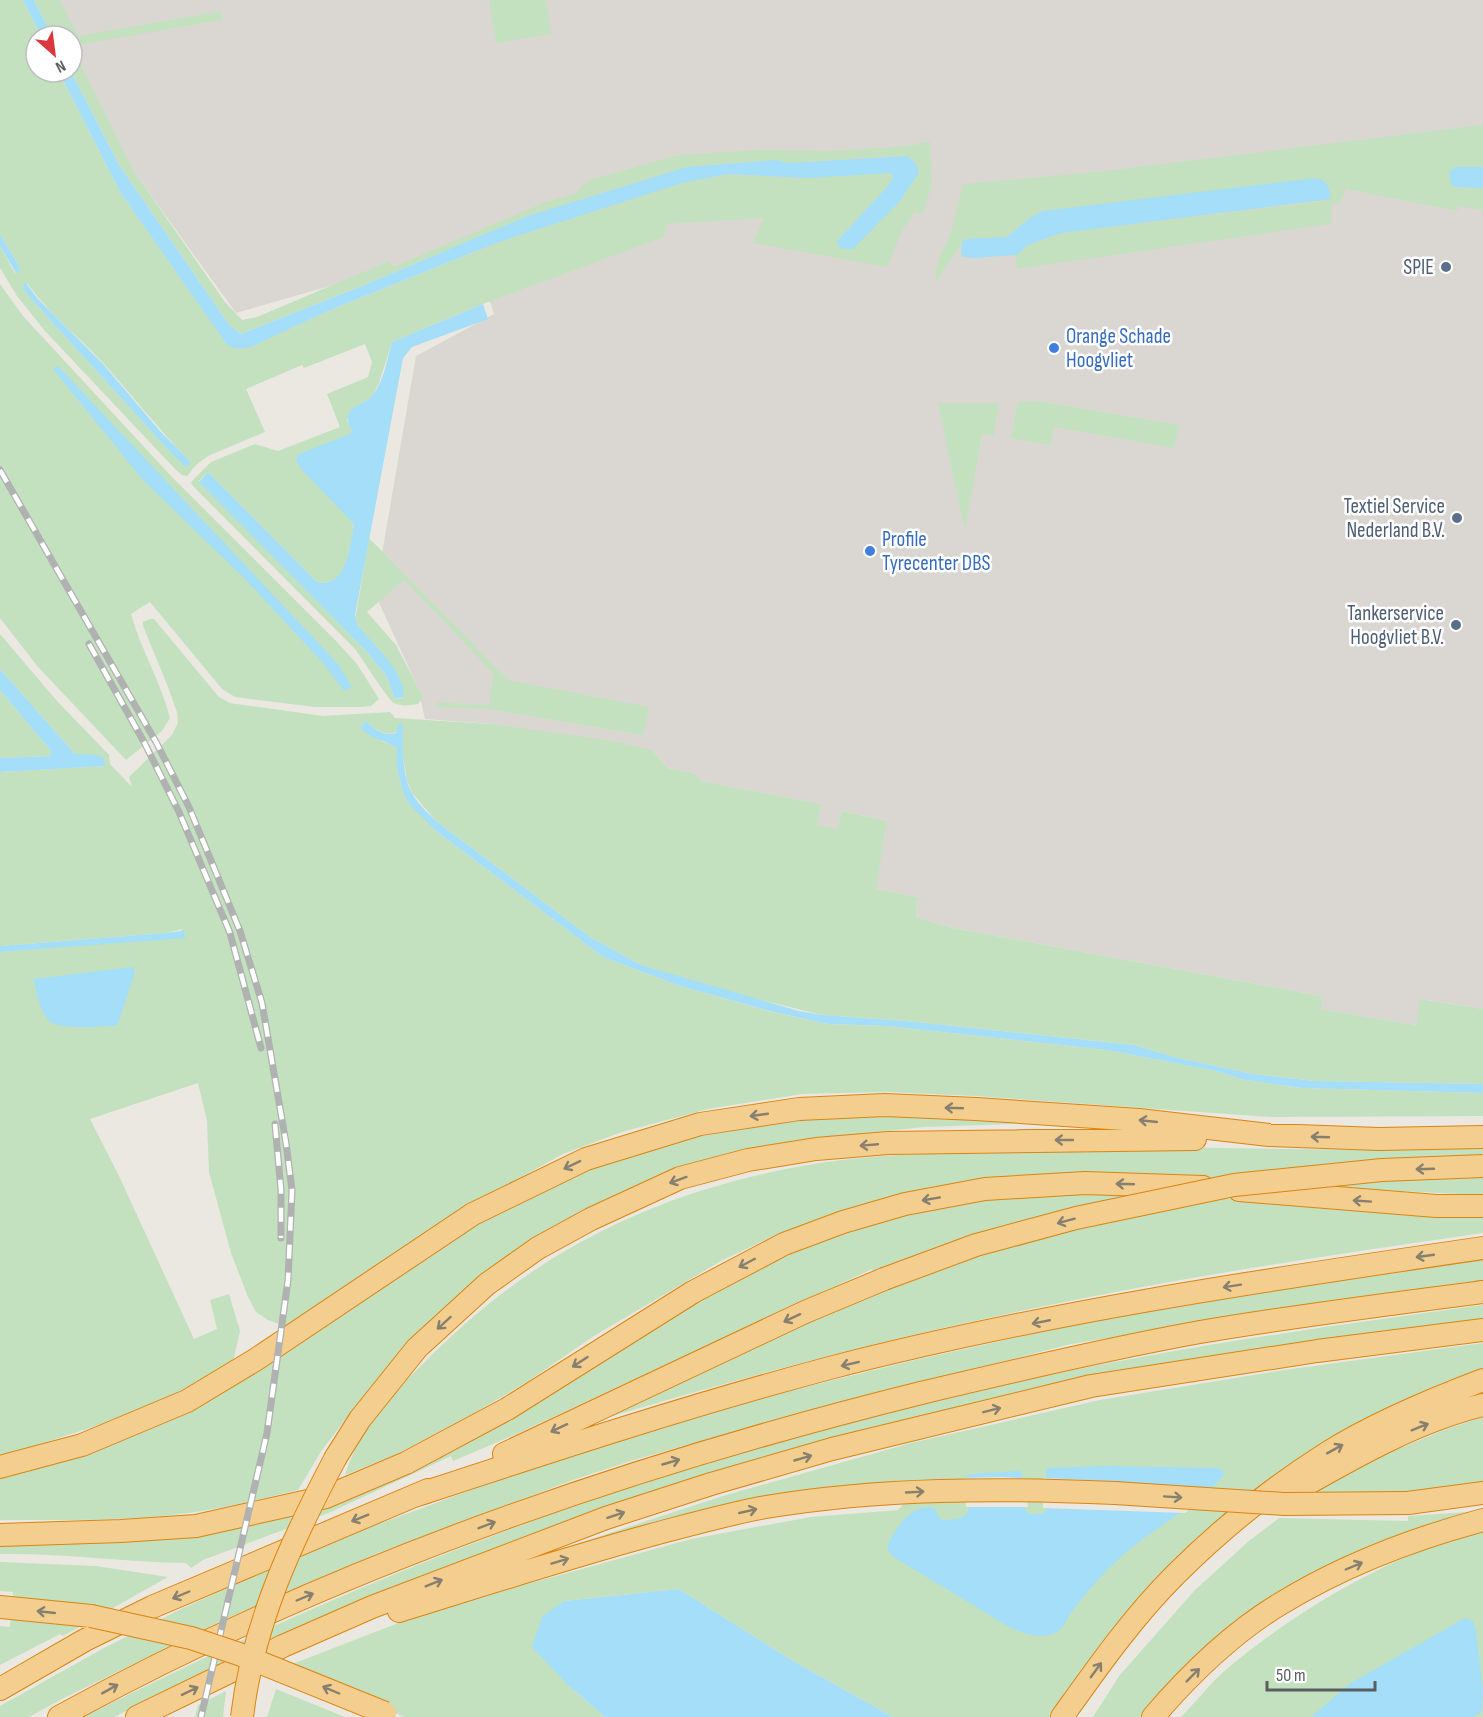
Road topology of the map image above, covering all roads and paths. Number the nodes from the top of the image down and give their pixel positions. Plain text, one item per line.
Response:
1 (1269, 1135) junction
2 (1483, 1137) edge
3 (1483, 1166) edge
4 (1483, 1206) edge
5 (1483, 1248) edge
6 (1483, 1292) edge
7 (1483, 1330) edge
8 (1483, 1380) edge
9 (1483, 1405) edge
10 (0, 1467) edge
11 (1483, 1493) edge
12 (414, 1496) junction
13 (1431, 1501) junction
14 (1483, 1502) edge
15 (1483, 1520) edge
16 (0, 1535) edge
17 (1174, 1576) junction
18 (0, 1607) edge
19 (283, 1646) junction
20 (0, 1689) edge
21 (388, 1715) edge
22 (59, 1717) edge
23 (137, 1717) edge
24 (242, 1717) edge
25 (1062, 1717) edge
26 (1153, 1717) edge

2 -> 1 highway
1 -> 10 highway
1 -> 24 highway, bridge
3 -> 12 highway, bridge
4 -> 16 highway
5 -> 12 highway
22 -> 6 highway
19 -> 7 highway
17 -> 8 highway
17 -> 9 highway
11 - 13 highway
12 -> 20 highway
13 - 14 highway
19 -> 13 highway, bridge
26 -> 15 highway
25 -> 17 highway
21 -> 18 highway, bridge
23 -> 19 highway

